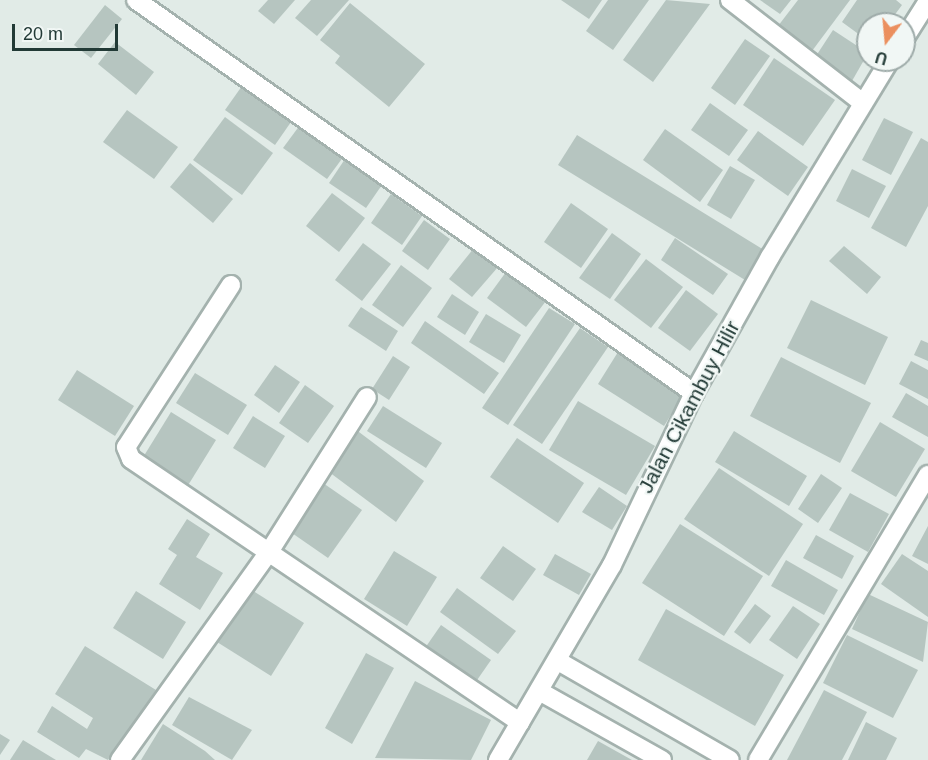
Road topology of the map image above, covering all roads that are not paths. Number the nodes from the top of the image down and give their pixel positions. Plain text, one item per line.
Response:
1 (136, 0) edge
2 (730, 0) edge
3 (928, 1) edge
4 (916, 20) edge
5 (882, 72) edge
6 (863, 103) junction
7 (231, 285) dead end
8 (694, 393) junction
9 (367, 397) dead end
10 (928, 475) edge
11 (269, 552) junction
12 (558, 660) junction
13 (539, 691) junction
14 (520, 722) junction
15 (120, 760) edge
16 (498, 760) edge
17 (662, 760) edge
18 (730, 760) edge
19 (758, 760) edge

1 - 8 street
2 - 6 street
3 - 4 street
5 - 6 street, Jalan Cikambuy Hilir
6 - 8 street, Jalan Cikambuy Hilir
7 - 11 street
8 - 12 street, Jalan Cikambuy Hilir
9 - 11 street
10 - 19 street
11 - 14 street
11 - 15 street
12 - 13 street, Jalan Cikambuy Hilir
12 - 18 street
13 - 14 street, Jalan Cikambuy Hilir
13 - 17 street
14 - 16 street, Jalan Cikambuy Hilir

